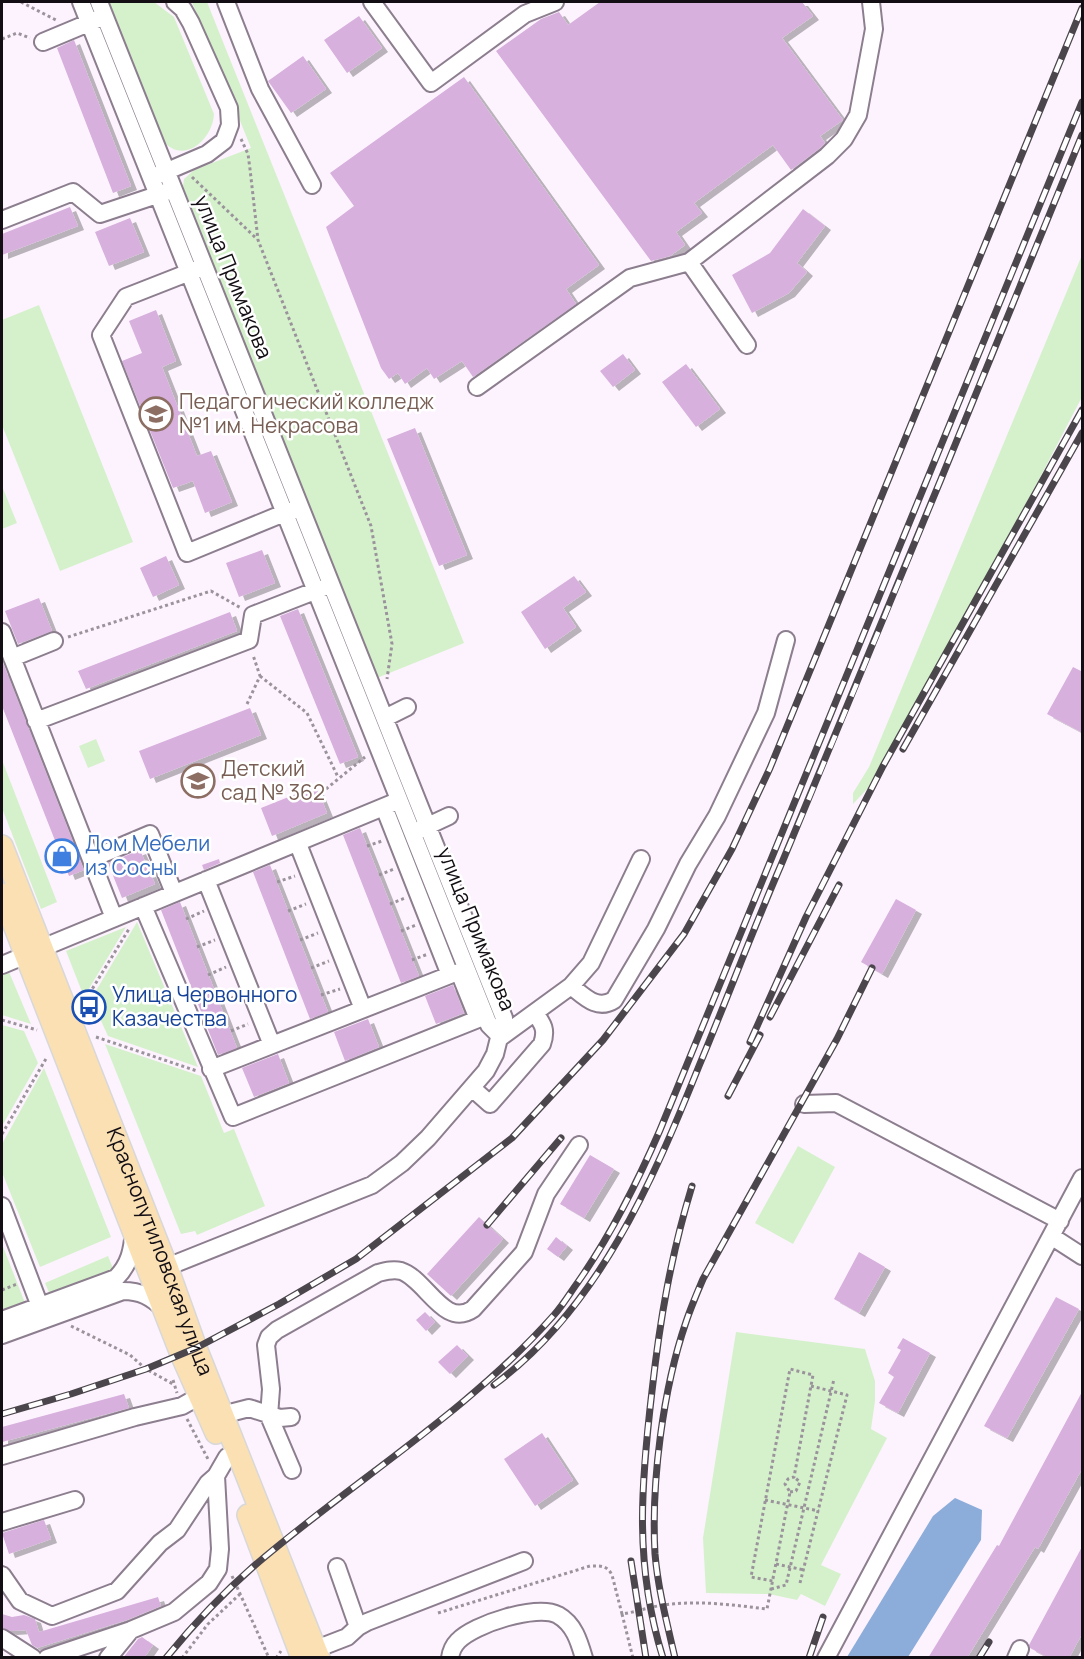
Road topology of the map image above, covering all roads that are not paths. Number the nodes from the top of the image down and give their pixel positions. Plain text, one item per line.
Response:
1 (81, 2) edge
2 (175, 2) edge
3 (226, 2) edge
4 (372, 2) edge
5 (555, 2) edge
6 (871, 2) edge
7 (98, 14) edge
8 (43, 42) road end
9 (166, 171) junction
10 (312, 185) dead end
11 (166, 192) junction
12 (2, 220) edge
13 (688, 262) junction
14 (197, 269) junction
15 (747, 345) dead end
16 (477, 387) dead end
17 (293, 510) junction
18 (324, 588) junction
19 (2, 636) edge
20 (60, 639) road end
21 (786, 640) dead end
22 (12, 658) junction
23 (407, 707) dead end
24 (385, 718) junction
25 (36, 721) junction
26 (400, 800) junction
27 (449, 816) dead end
28 (420, 829) junction
29 (298, 844) junction
30 (2, 846) edge
31 (91, 859) junction
32 (641, 859) dead end
33 (206, 880) junction
34 (174, 893) junction
35 (2, 894) edge
36 (143, 906) junction
37 (114, 918) junction
38 (34, 952) junction
39 (2, 965) edge
40 (450, 975) junction
41 (571, 986) junction
42 (363, 1009) junction
43 (535, 1013) junction
44 (501, 1036) junction
45 (272, 1045) junction
46 (212, 1069) junction
47 (472, 1088) junction
48 (804, 1104) dead end
49 (579, 1145) dead end
50 (1083, 1178) edge
51 (2, 1206) edge
52 (1060, 1221) junction
53 (134, 1231) junction
54 (1051, 1236) junction
55 (1083, 1256) edge
56 (167, 1267) junction
57 (164, 1309) junction
58 (43, 1313) junction
59 (2, 1320) edge
60 (2, 1335) edge
61 (198, 1397) junction
62 (222, 1415) junction
63 (269, 1416) junction
64 (291, 1417) dead end
65 (2, 1456) edge
66 (227, 1457) junction
67 (292, 1470) dead end
68 (216, 1476) junction
69 (75, 1500) dead end
70 (2, 1522) edge
71 (524, 1561) dead end
72 (337, 1567) dead end
73 (2, 1575) edge
74 (358, 1627) junction
75 (131, 1630) junction
76 (2, 1638) edge
77 (312, 1655) edge
78 (33, 1658) edge
79 (47, 1658) edge
80 (108, 1658) edge
81 (450, 1658) edge
82 (584, 1658) edge
83 (826, 1658) edge

1 - 7 street, улица Примакова
2 - 9 street
3 - 10 street
4 - 5 street
6 - 13 street
7 - 8 street
7 - 9 street, улица Примакова
9 - 11 street, улица Примакова
11 - 12 street
11 - 14 street, улица Примакова
13 - 15 street
13 - 16 street
14 - 17 street, улица Примакова
14 - 17 street
17 - 18 street, улица Примакова
18 - 24 street, улица Примакова
18 - 25 street
18 - 26 street, улица Примакова
19 - 22 street
20 - 22 street
21 - 41 street
22 - 25 street
23 - 24 street
24 - 26 street, улица Примакова
25 - 31 street
26 - 28 street, улица Примакова
26 - 29 street
26 - 40 street
27 - 28 street
28 - 44 street, улица Примакова
29 - 33 street
29 - 42 street
30 - 38 main road, Краснопутиловская улица
31 - 34 street
31 - 37 street
32 - 41 street
33 - 34 street
33 - 45 street
34 - 36 street
35 - 38 main road, Краснопутиловская улица
36 - 37 street
36 - 46 street
37 - 38 street
38 - 39 street
38 - 53 main road, Краснопутиловская улица
38 - 56 main road, Краснопутиловская улица
40 - 42 street
40 - 46 street
41 - 43 street
42 - 45 street
43 - 44 street
43 - 47 street
44 - 47 street
45 - 46 street
47 - 56 street
48 - 52 street
49 - 63 street
50 - 52 street
51 - 58 street
52 - 54 street
53 - 57 main road, Краснопутиловская улица
53 - 58 street
54 - 55 street
54 - 83 street
56 - 62 main road, Краснопутиловская улица
57 - 58 street
57 - 61 main road, Краснопутиловская улица
58 - 59 street
58 - 60 street
61 - 65 street
61 - 66 main road, Краснопутиловская улица
62 - 63 street
62 - 77 main road, Краснопутиловская улица
63 - 64 street
63 - 67 street
66 - 68 street
66 - 77 main road, Краснопутиловская улица
68 - 73 street
68 - 75 street
69 - 70 street
71 - 74 street
72 - 74 street
74 - 77 street
75 - 79 street
75 - 80 street
76 - 78 street
81 - 82 street

